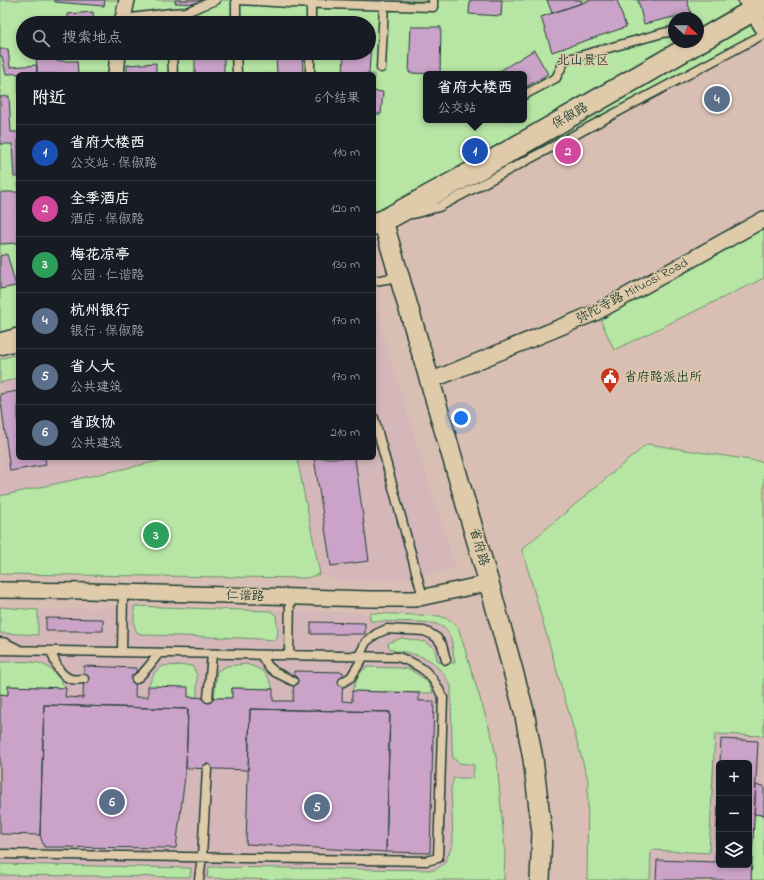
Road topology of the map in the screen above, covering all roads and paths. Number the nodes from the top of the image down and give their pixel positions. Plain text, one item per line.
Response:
1 (127, 0) edge
2 (216, 0) edge
3 (237, 0) edge
4 (433, 0) edge
5 (290, 1) edge
6 (355, 2) edge
7 (311, 3) junction
8 (384, 5) junction
9 (754, 6) edge
10 (171, 13) joint
11 (123, 16) edge
12 (153, 16) edge
13 (236, 16) edge
14 (311, 16) edge
15 (764, 30) edge
16 (668, 32) edge
17 (706, 32) edge
18 (764, 34) edge
19 (117, 60) edge
20 (172, 60) edge
21 (236, 60) edge
22 (310, 60) edge
23 (381, 68) dead end
24 (116, 72) edge
25 (173, 72) edge
26 (237, 72) edge
27 (310, 72) edge
28 (527, 93) edge
29 (764, 219) edge
30 (378, 222) edge
31 (399, 277) junction
32 (376, 281) edge
33 (430, 381) junction
34 (376, 425) edge
35 (489, 583) junction
36 (0, 590) edge
37 (123, 592) junction
38 (290, 597) junction
39 (423, 597) junction
40 (0, 642) edge
41 (0, 650) edge
42 (21, 650) junction
43 (51, 651) junction
44 (122, 652) junction
45 (159, 653) junction
46 (212, 654) junction
47 (261, 655) junction
48 (289, 655) junction
49 (362, 656) junction
50 (446, 660) dead end
51 (136, 679) dead end
52 (84, 680) dead end
53 (293, 681) dead end
54 (343, 682) dead end
55 (208, 698) dead end
56 (207, 769) dead end
57 (0, 854) edge
58 (202, 857) junction
59 (200, 880) edge
60 (540, 880) edge

1 - 11 street
2 - 10 lane
3 - 5 lane
3 - 13 lane
4 - 8 lane
5 - 7 lane
6 - 7 lane
6 - 8 lane
7 - 14 lane
8 - 23 lane
9 - 15 street
9 - 17 main road, 保俶路
10 - 12 lane
16 - 28 lane
17 - 30 main road, 保俶路
18 - 30 lane
19 - 24 street
20 - 25 lane
21 - 26 lane
22 - 27 lane
29 - 33 street, 弥陀寺路 Mituosi Road
30 - 31 street, 省府路
31 - 32 lane
31 - 33 street, 省府路
33 - 35 street, 省府路
34 - 39 lane
35 - 39 street, 仁谐路
35 - 60 street, 省府路
36 - 37 street, 仁谐路
37 - 38 street, 仁谐路
37 - 44 lane
38 - 39 street, 仁谐路
38 - 48 lane
40 - 42 lane
41 - 42 lane
42 - 43 lane
43 - 44 lane
43 - 52 lane
44 - 45 lane
45 - 46 lane
45 - 51 lane
46 - 47 lane
46 - 55 lane
47 - 48 lane
47 - 53 lane
48 - 49 lane
49 - 50 lane
49 - 54 lane
49 - 58 lane
56 - 58 lane
57 - 58 lane
58 - 59 lane

